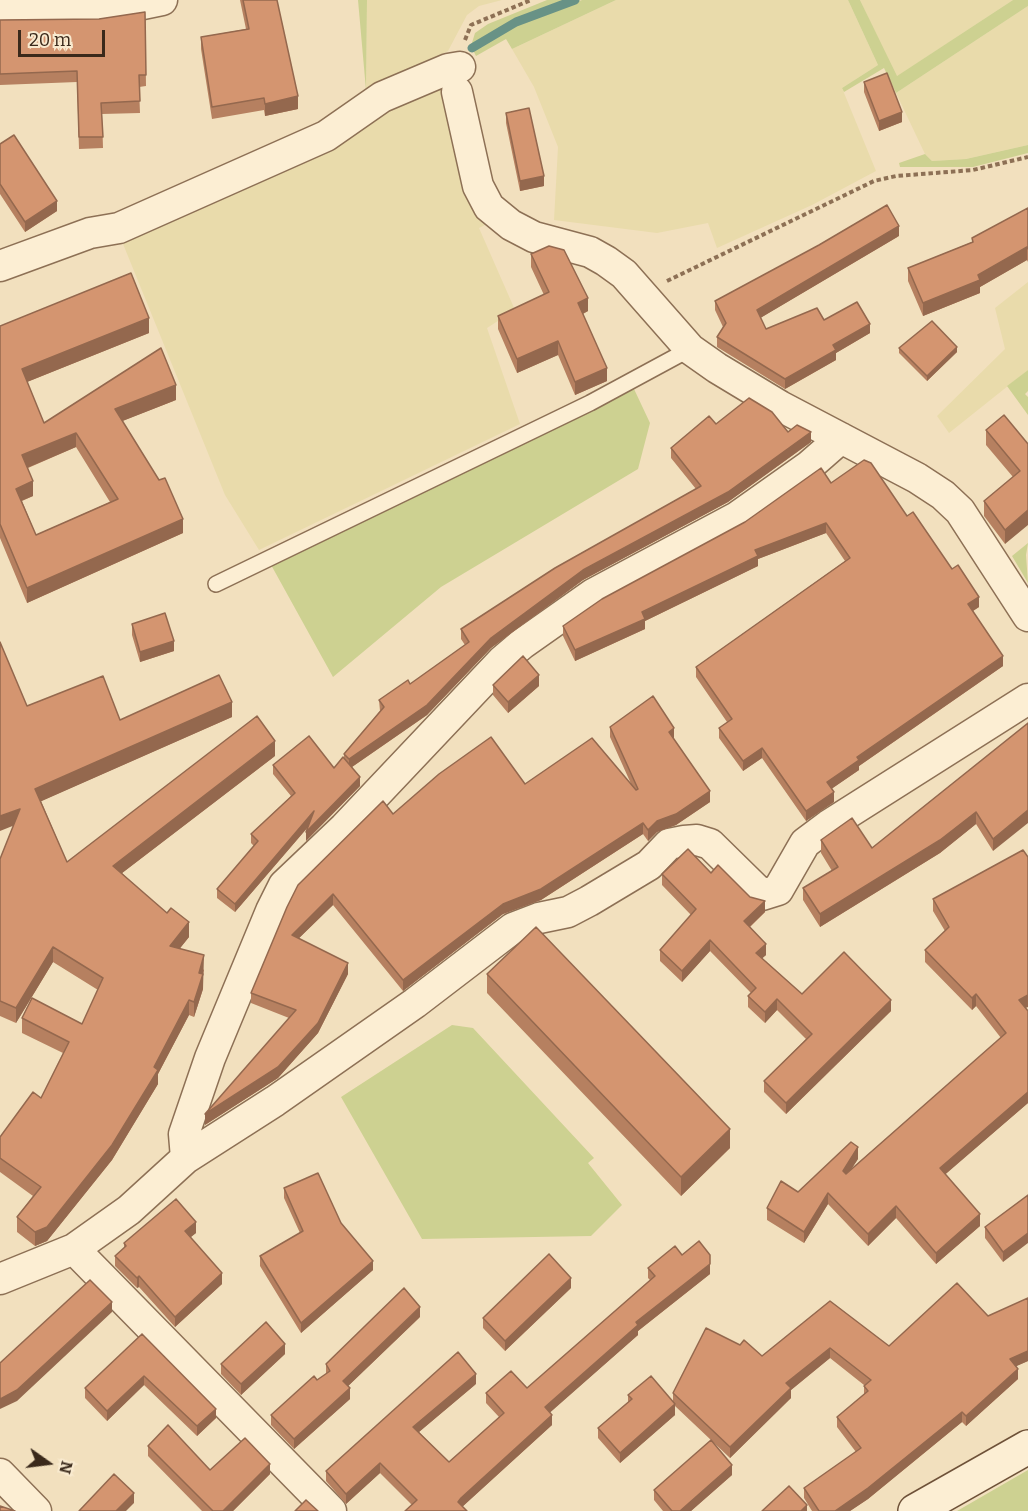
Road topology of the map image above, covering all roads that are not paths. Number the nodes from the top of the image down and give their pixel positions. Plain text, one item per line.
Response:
1 (162, 0) edge
2 (0, 14) edge
3 (0, 266) edge
4 (690, 348) junction
5 (841, 438) junction
6 (216, 584) dead end
7 (1028, 616) edge
8 (1028, 699) edge
9 (186, 1158) junction
10 (74, 1249) junction
11 (0, 1279) edge
12 (1028, 1447) edge
13 (0, 1474) edge
14 (36, 1511) edge
15 (331, 1511) edge
16 (915, 1511) edge

1 - 2 street
3 - 4 street
4 - 5 street
4 - 6 lane
5 - 7 street
5 - 9 street
8 - 9 street
9 - 10 street
10 - 11 street
10 - 15 street
12 - 16 street
13 - 14 street

